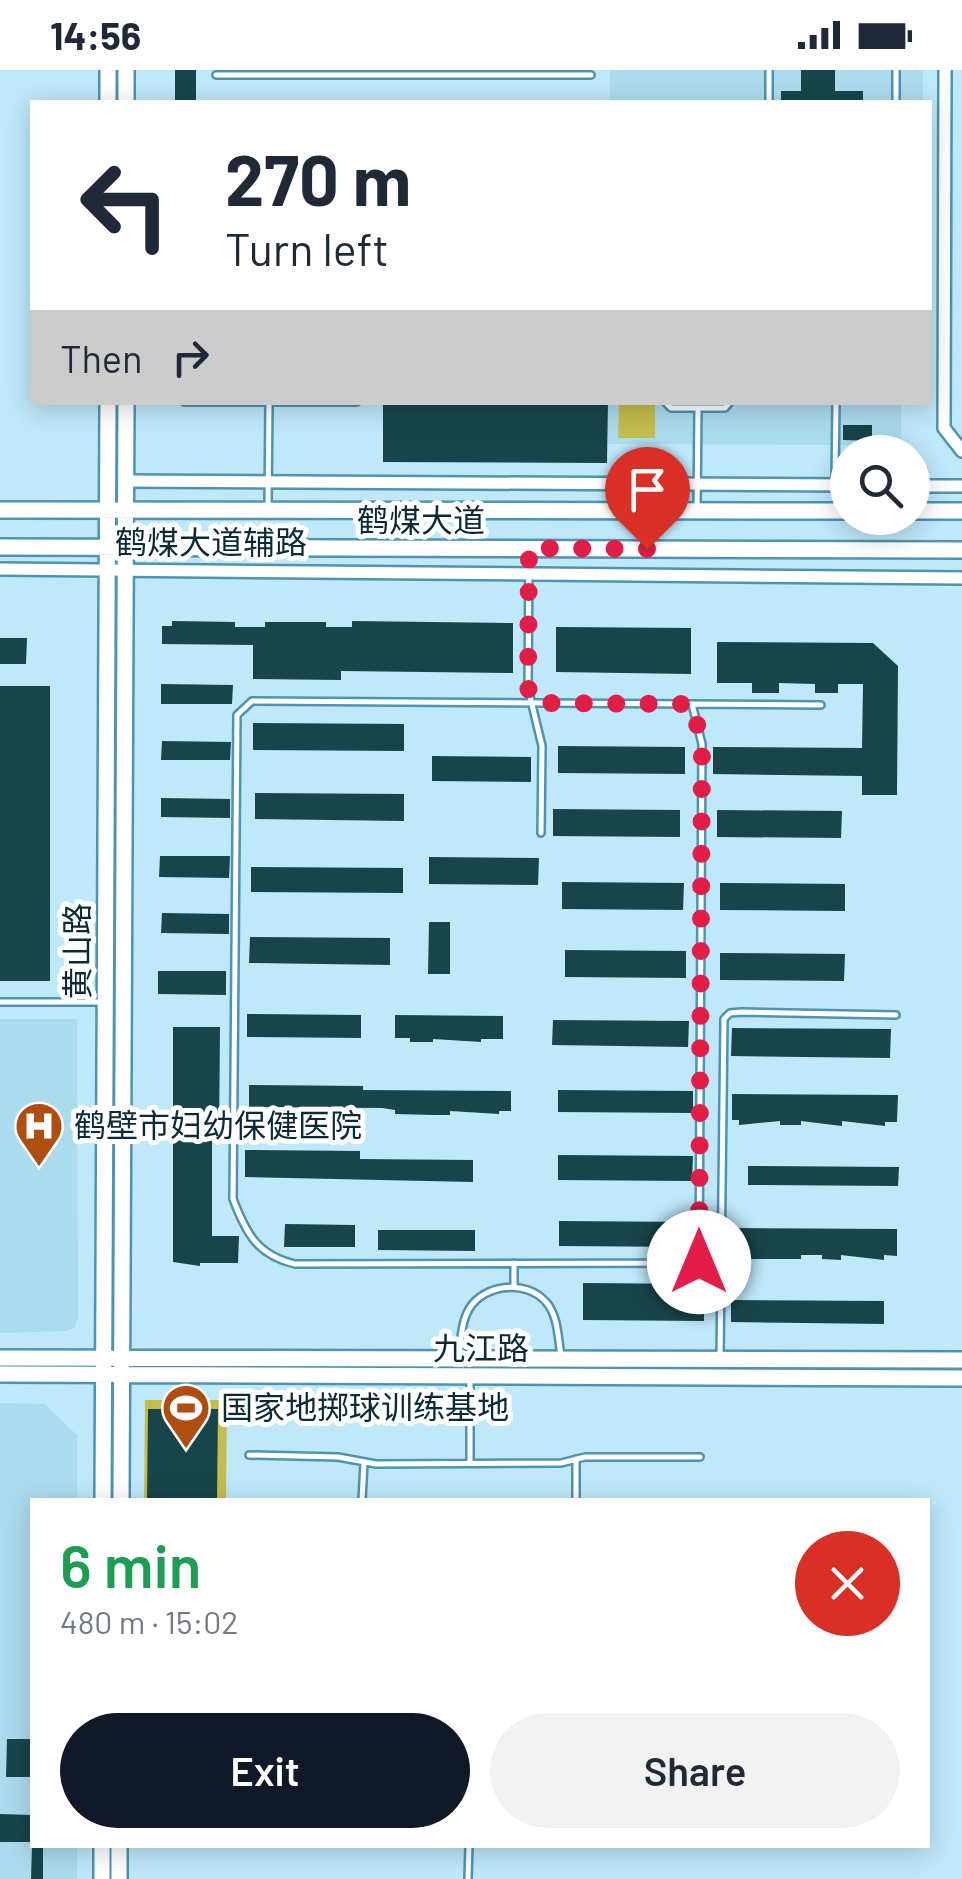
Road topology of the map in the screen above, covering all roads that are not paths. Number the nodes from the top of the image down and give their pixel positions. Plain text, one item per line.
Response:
1 (108, 70) edge
2 (126, 70) edge
3 (769, 70) edge
4 (896, 70) edge
5 (945, 70) edge
6 (465, 73) edge
7 (216, 75) dead end
8 (591, 76) dead end
9 (108, 100) edge
10 (126, 100) edge
11 (769, 100) edge
12 (896, 100) edge
13 (108, 405) edge
14 (126, 405) edge
15 (269, 405) edge
16 (668, 405) edge
17 (728, 405) edge
18 (836, 405) edge
19 (698, 408) junction
20 (838, 435) edge
21 (962, 451) edge
22 (125, 481) junction
23 (268, 482) junction
24 (697, 485) junction
25 (830, 485) edge
26 (930, 486) edge
27 (962, 486) edge
28 (0, 510) edge
29 (116, 510) junction
30 (268, 510) junction
31 (697, 510) junction
32 (830, 510) edge
33 (930, 511) edge
34 (962, 511) edge
35 (0, 547) edge
36 (108, 547) junction
37 (125, 547) junction
38 (529, 548) junction
39 (962, 550) edge
40 (0, 569) edge
41 (116, 570) junction
42 (529, 573) junction
43 (962, 578) edge
44 (534, 703) junction
45 (692, 704) junction
46 (821, 705) dead end
47 (541, 832) dead end
48 (0, 1002) edge
49 (106, 1002) junction
50 (896, 1015) dead end
51 (514, 1263) junction
52 (514, 1287) junction
53 (0, 1358) edge
54 (459, 1359) junction
55 (562, 1359) junction
56 (720, 1360) junction
57 (962, 1360) edge
58 (112, 1366) junction
59 (0, 1374) edge
60 (470, 1376) junction
61 (962, 1378) edge
62 (249, 1455) dead end
63 (700, 1458) dead end
64 (576, 1459) junction
65 (364, 1463) junction
66 (470, 1464) junction
67 (103, 1498) edge
68 (120, 1498) edge
69 (362, 1498) edge
70 (576, 1498) edge
71 (102, 1848) edge
72 (119, 1848) edge
73 (469, 1848) edge
74 (102, 1879) edge
75 (119, 1879) edge
76 (468, 1879) edge

1 - 9 street
2 - 10 street
3 - 11 lane
4 - 12 lane
5 - 21 street
6 - 7 lane
6 - 8 lane
13 - 29 street, 黄山路
14 - 22 street, 黄山路
15 - 23 lane
16 - 19 lane
17 - 19 lane
18 - 20 lane
19 - 24 lane
22 - 23 street
22 - 29 street, 黄山路
23 - 24 street
23 - 30 lane
24 - 25 street
24 - 31 lane
26 - 27 street
28 - 29 street, 鹤煤大道
29 - 30 street, 鹤煤大道
29 - 36 street, 黄山路
29 - 37 street, 黄山路
30 - 31 street, 鹤煤大道
31 - 32 street, 鹤煤大道
33 - 34 street
35 - 36 street, 鹤煤大道
36 - 37 street, 鹤煤大道
36 - 41 street, 黄山路
37 - 38 street, 鹤煤大道
37 - 41 street, 黄山路
38 - 39 street, 鹤煤大道
38 - 42 lane
40 - 41 street, 鹤煤大道辅路
41 - 42 street, 鹤煤大道辅路
41 - 49 street, 黄山路
41 - 58 street, 黄山路
42 - 43 street, 鹤煤大道辅路
42 - 44 lane
44 - 45 lane
44 - 47 lane
44 - 51 lane
45 - 46 lane
45 - 51 lane
48 - 49 lane
49 - 58 street, 黄山路
50 - 56 lane
51 - 52 lane
52 - 54 lane
52 - 55 lane
53 - 58 street, 九江路
54 - 55 street, 九江路
54 - 58 street, 九江路
55 - 56 street, 九江路
56 - 57 street, 九江路
58 - 59 street, 九江路
58 - 60 street, 九江路
58 - 67 street, 黄山路
58 - 68 street, 黄山路
60 - 61 street, 九江路
60 - 66 lane
62 - 65 lane
63 - 64 lane
64 - 66 lane
64 - 70 lane
65 - 66 lane
65 - 69 lane
71 - 74 street
72 - 75 street
73 - 76 lane

